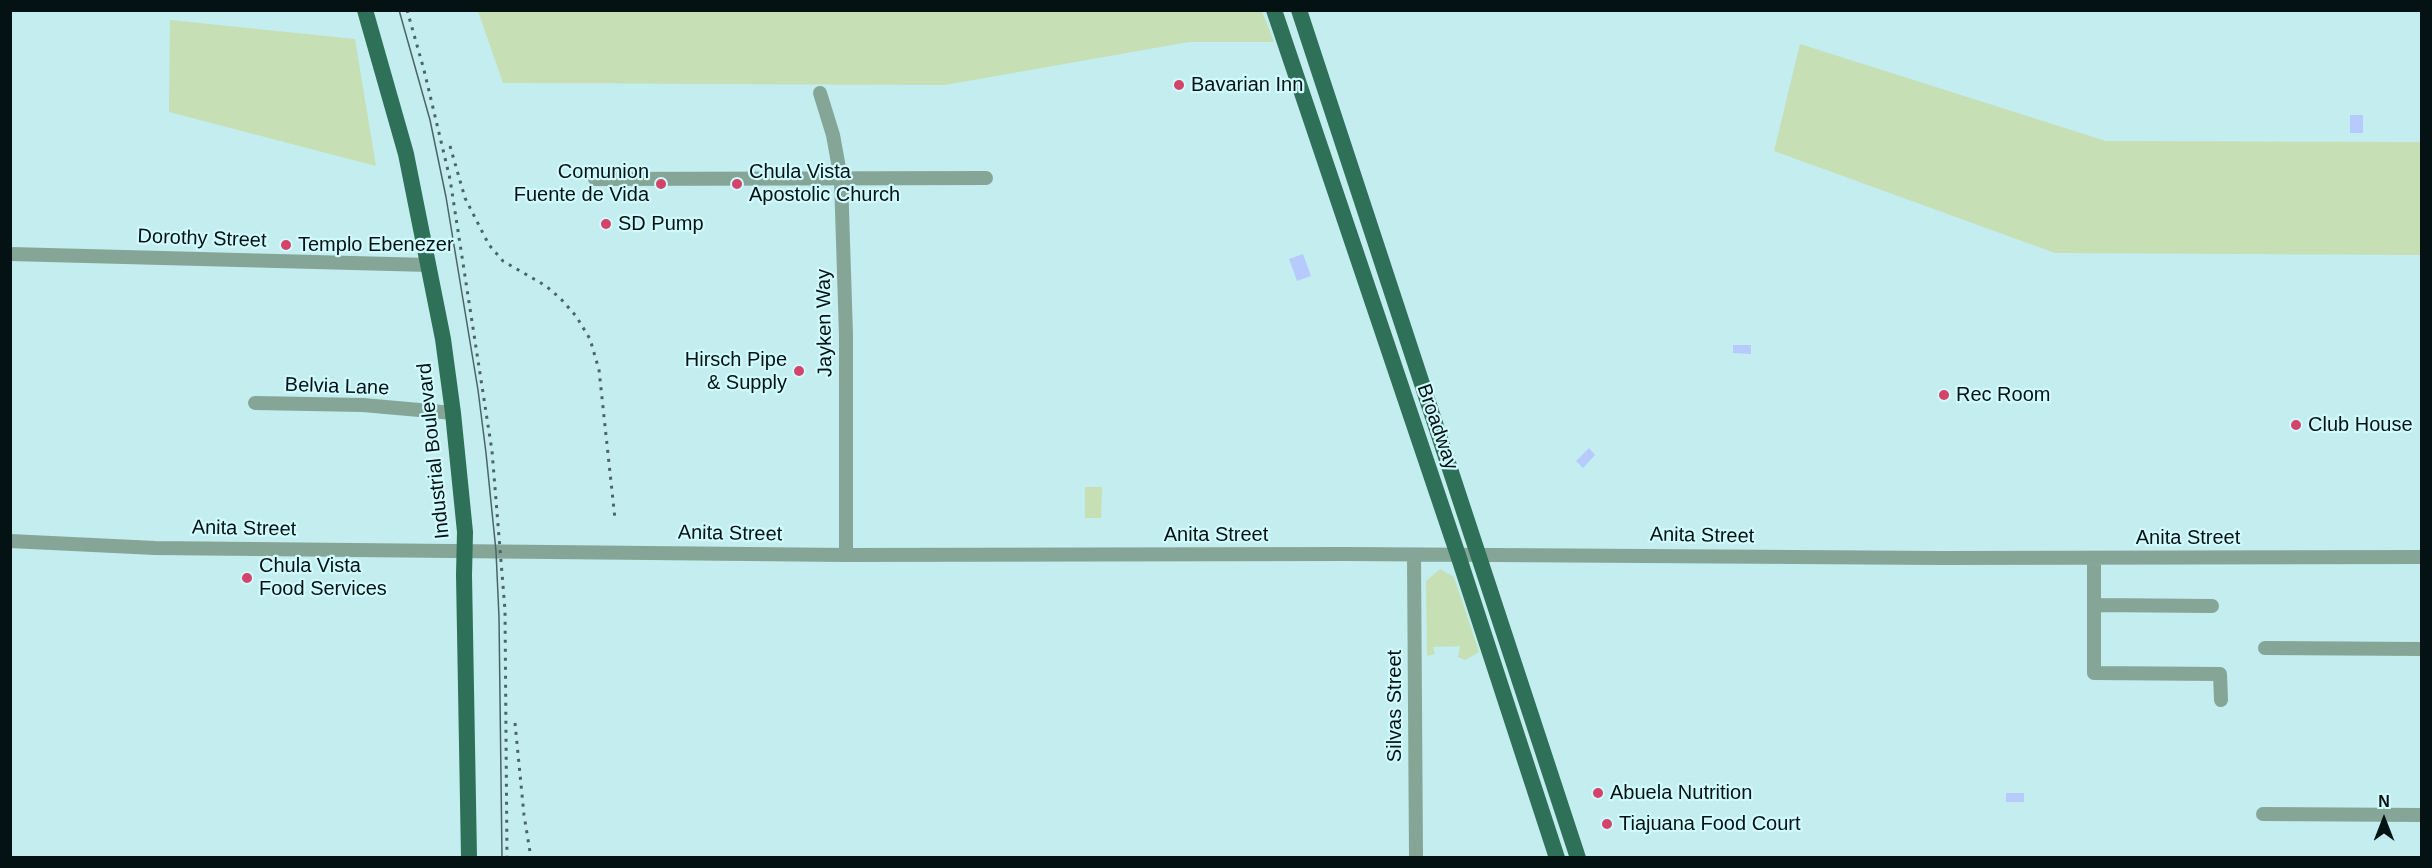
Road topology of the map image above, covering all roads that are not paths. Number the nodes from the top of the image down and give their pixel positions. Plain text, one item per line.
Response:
1 (352, 10) edge
2 (365, 10) edge
3 (1274, 10) edge
4 (1285, 10) edge
5 (1299, 10) edge
6 (1305, 31) junction
7 (1286, 46) junction
8 (375, 47) junction
9 (1322, 82) junction
10 (820, 93) dead end
11 (841, 178) junction
12 (986, 178) dead end
13 (595, 179) dead end
14 (1378, 253) junction
15 (10, 254) edge
16 (1358, 259) junction
17 (429, 265) junction
18 (255, 404) dead end
19 (453, 413) junction
20 (10, 541) edge
21 (465, 551) junction
22 (846, 555) junction
23 (1414, 555) junction
24 (1458, 555) junction
25 (1477, 555) junction
26 (2421, 557) edge
27 (2094, 558) junction
28 (2095, 605) junction
29 (2212, 606) dead end
30 (2265, 648) dead end
31 (2421, 649) edge
32 (2221, 700) dead end
33 (1558, 797) junction
34 (1538, 801) junction
35 (2263, 814) dead end
36 (2421, 815) edge
37 (469, 858) edge
38 (1416, 858) edge
39 (1557, 858) edge
40 (1578, 858) edge

1 - 8 main road, Industrial Boulevard
2 - 8 main road, Industrial Boulevard
3 - 7 main road, Broadway
4 - 6 main road
5 - 6 main road, Broadway
6 - 9 main road, Broadway
7 - 9 main road
7 - 16 main road, Broadway
8 - 17 main road, Industrial Boulevard
9 - 14 main road, Broadway
10 - 11 street, Jayken Way
11 - 12 street
11 - 13 street
11 - 22 street, Jayken Way
14 - 16 main road
14 - 25 main road, Broadway
15 - 17 street, Dorothy Street
16 - 24 main road, Broadway
17 - 19 main road, Industrial Boulevard
18 - 19 street, Belvia Lane
19 - 21 main road, Industrial Boulevard
20 - 21 street, Anita Street
21 - 22 street, Anita Street
21 - 37 main road, Industrial Boulevard
22 - 23 street, Anita Street
23 - 24 street, Anita Street
23 - 38 street, Silvas Street
24 - 25 street, Anita Street
24 - 34 main road, Broadway
25 - 27 street, Anita Street
25 - 33 main road, Broadway
26 - 27 street, Anita Street
27 - 28 street
28 - 29 street
28 - 32 street
30 - 31 street
33 - 34 main road
33 - 40 main road, Broadway
34 - 39 main road, Broadway
35 - 36 street

